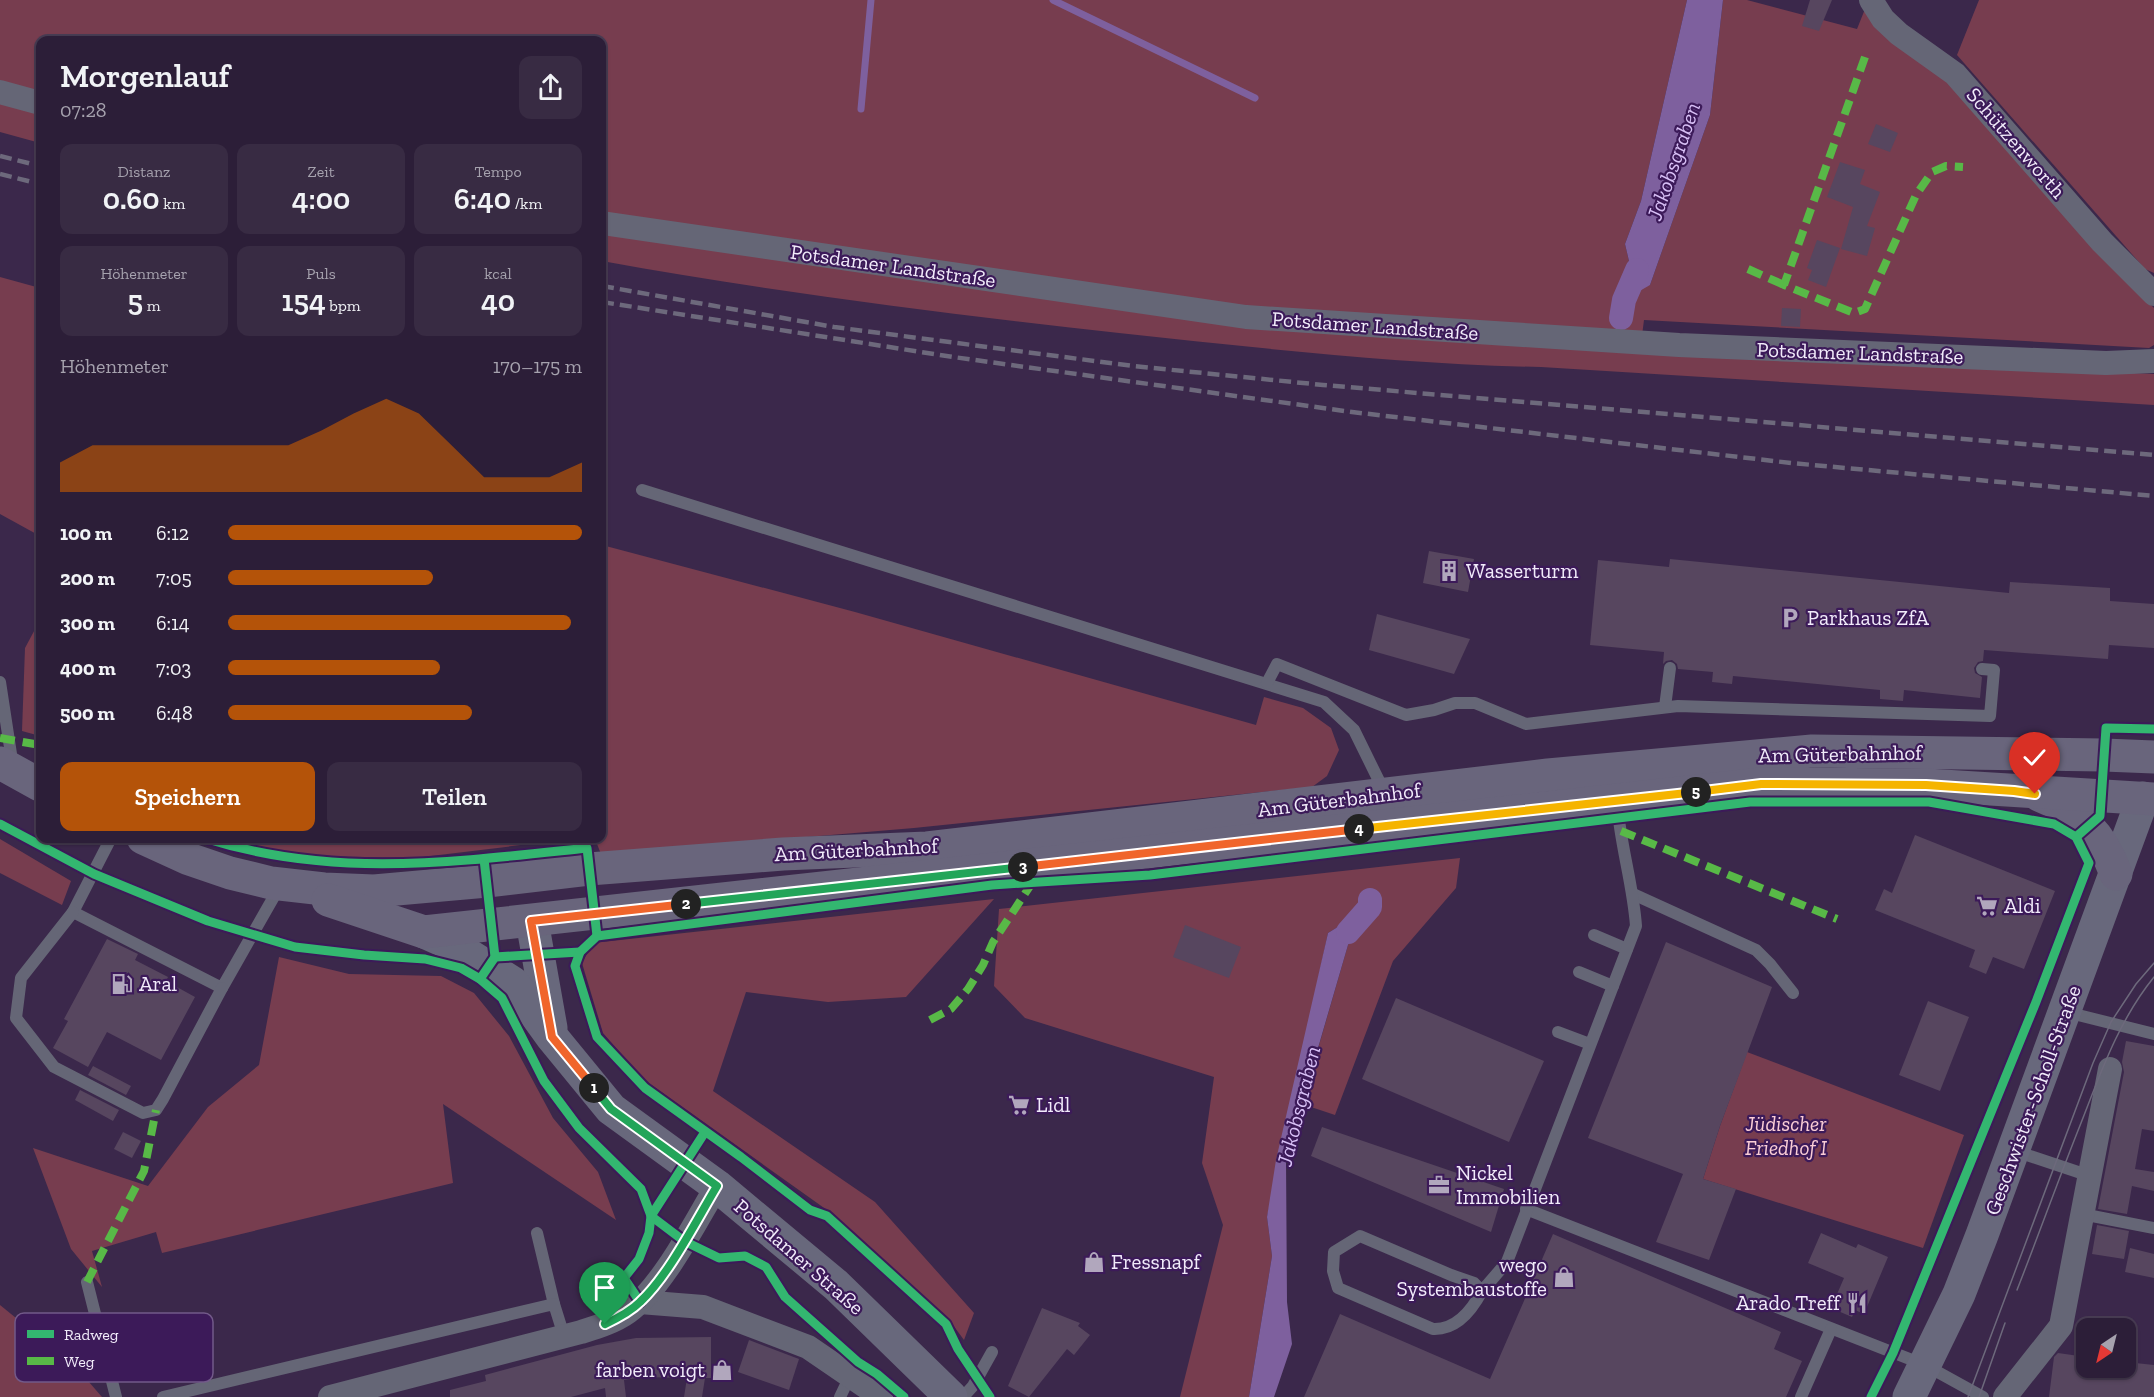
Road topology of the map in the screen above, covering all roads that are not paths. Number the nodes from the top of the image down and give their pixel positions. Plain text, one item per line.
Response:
1 (1871, 0) edge
2 (0, 92) edge
3 (36, 102) edge
4 (606, 224) edge
5 (2154, 294) edge
6 (2154, 362) edge
7 (642, 490) dead end
8 (1670, 668) dead end
9 (1982, 669) dead end
10 (0, 682) edge
11 (1267, 684) junction
12 (1665, 707) junction
13 (2154, 757) edge
14 (18, 773) edge
15 (2150, 789) edge
16 (2014, 791) junction
17 (1616, 801) junction
18 (1388, 810) junction
19 (108, 843) edge
20 (154, 843) edge
21 (2116, 874) junction
22 (525, 877) junction
23 (280, 884) junction
24 (1634, 894) junction
25 (73, 912) junction
26 (531, 921) junction
27 (424, 932) junction
28 (1594, 934) dead end
29 (1627, 949) junction
30 (1579, 972) dead end
31 (1613, 986) junction
32 (222, 988) junction
33 (1793, 993) dead end
34 (2066, 1012) junction
35 (1558, 1032) dead end
36 (2154, 1034) edge
37 (552, 1037) junction
38 (1590, 1044) junction
39 (2110, 1069) dead end
40 (2013, 1150) junction
41 (2090, 1176) junction
42 (717, 1186) junction
43 (1526, 1209) junction
44 (2082, 1214) junction
45 (2154, 1228) edge
46 (537, 1233) dead end
47 (87, 1282) dead end
48 (1482, 1291) junction
49 (640, 1302) junction
50 (554, 1304) junction
51 (95, 1313) edge
52 (1831, 1329) junction
53 (564, 1336) junction
54 (992, 1352) dead end
55 (1925, 1365) junction
56 (112, 1382) edge
57 (845, 1386) edge
58 (329, 1396) edge
59 (116, 1397) edge
60 (163, 1397) edge
61 (880, 1397) edge
62 (951, 1397) edge
63 (963, 1397) edge
64 (1801, 1397) edge
65 (1909, 1397) edge
66 (1983, 1397) edge
67 (2005, 1397) edge

1 - 5 street, Schützenworth
2 - 3 street
4 - 6 street, Potsdamer Landstraße
7 - 11 lane
8 - 12 lane
9 - 12 lane
10 - 14 lane
11 - 12 lane
11 - 18 lane
13 - 18 main road, Am Güterbahnhof
15 - 16 main road, Am Güterbahnhof
15 - 21 street, Geschwister-Scholl-Straße
16 - 17 main road, Am Güterbahnhof
16 - 21 main road
17 - 18 main road, Am Güterbahnhof
17 - 24 lane
18 - 22 main road, Am Güterbahnhof
18 - 26 main road, Am Güterbahnhof
19 - 25 lane
20 - 23 main road
21 - 34 street, Geschwister-Scholl-Straße
22 - 23 main road
22 - 26 main road
23 - 27 main road
23 - 32 lane
24 - 29 lane
24 - 33 lane
25 - 32 lane
25 - 32 lane
26 - 27 main road
26 - 37 street, Potsdamer Straße
27 - 37 street
28 - 29 lane
29 - 31 lane
30 - 31 lane
31 - 38 lane
34 - 36 lane
34 - 40 street, Geschwister-Scholl-Straße
35 - 38 lane
37 - 42 street, Potsdamer Straße
38 - 43 lane
39 - 41 street
40 - 41 lane
40 - 55 street, Geschwister-Scholl-Straße
41 - 44 street
42 - 49 street
42 - 62 street, Potsdamer Straße
43 - 48 lane
43 - 52 lane
44 - 45 lane
44 - 67 street
46 - 50 lane
47 - 51 lane
48 - 48 lane
49 - 53 street
49 - 57 street
50 - 53 lane
50 - 60 lane
52 - 55 lane
52 - 64 lane
53 - 58 street
54 - 63 lane
55 - 65 street, Geschwister-Scholl-Straße
55 - 66 lane
56 - 59 lane
57 - 61 street

